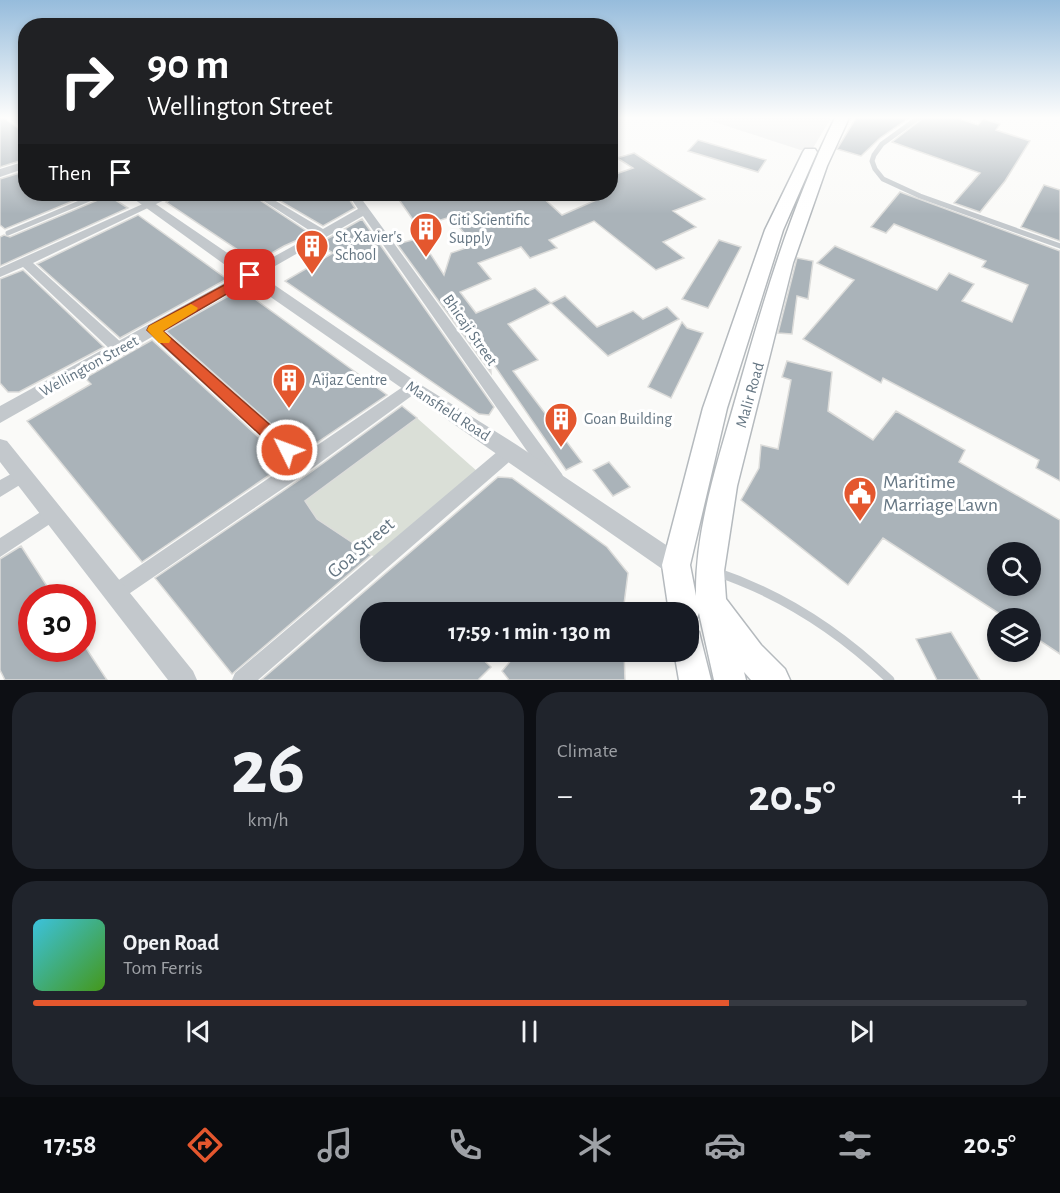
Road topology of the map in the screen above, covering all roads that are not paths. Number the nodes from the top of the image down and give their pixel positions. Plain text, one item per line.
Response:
1 (812, 150) edge
2 (827, 150) edge
3 (878, 150) edge
4 (18, 167) edge
5 (0, 173) edge
6 (84, 201) edge
7 (144, 201) edge
8 (156, 201) edge
9 (269, 201) edge
10 (358, 201) edge
11 (149, 204) junction
12 (365, 210) junction
13 (8, 233) dead end
14 (323, 234) junction
15 (1060, 246) edge
16 (24, 262) junction
17 (0, 273) edge
18 (250, 275) junction
19 (153, 330) junction
20 (119, 349) junction
21 (412, 388) junction
22 (0, 415) edge
23 (0, 447) edge
24 (510, 451) junction
25 (304, 465) junction
26 (22, 475) junction
27 (561, 486) junction
28 (0, 489) edge
29 (52, 512) junction
30 (0, 548) edge
31 (680, 566) junction
32 (706, 569) junction
33 (117, 593) junction
34 (695, 602) edge
35 (698, 602) edge
36 (699, 610) edge
37 (699, 612) edge
38 (692, 662) edge
39 (184, 680) edge
40 (242, 680) edge
41 (695, 680) edge
42 (730, 680) edge
43 (774, 680) edge
44 (890, 680) edge

1 - 31 main road, Malir Road
2 - 32 main road, Malir Road
3 - 15 lane
4 - 5 street
6 - 13 lane
7 - 11 street, Mansfield Road
8 - 11 street
9 - 14 street
10 - 12 street, Bhicaji Street
11 - 16 street
11 - 18 street, Mansfield Road
12 - 14 street, Wellington Street
12 - 27 street, Bhicaji Street
14 - 18 street, Wellington Street
16 - 17 street
16 - 20 street
18 - 19 street, Wellington Street
18 - 21 street, Mansfield Road
19 - 20 street, Wellington Street
19 - 25 street
20 - 22 street, Wellington Street
21 - 24 street, Mansfield Road
21 - 25 street
23 - 26 street
24 - 27 street, Mansfield Road
24 - 40 street, Goa Street
25 - 33 street
26 - 28 street
26 - 29 street
27 - 31 street, Mansfield Road
29 - 30 street
29 - 33 street
31 - 34 main road, Malir Road
32 - 35 main road, Malir Road
32 - 44 lane
33 - 39 street
36 - 43 main road
37 - 42 main road, Malir Road
38 - 41 main road

